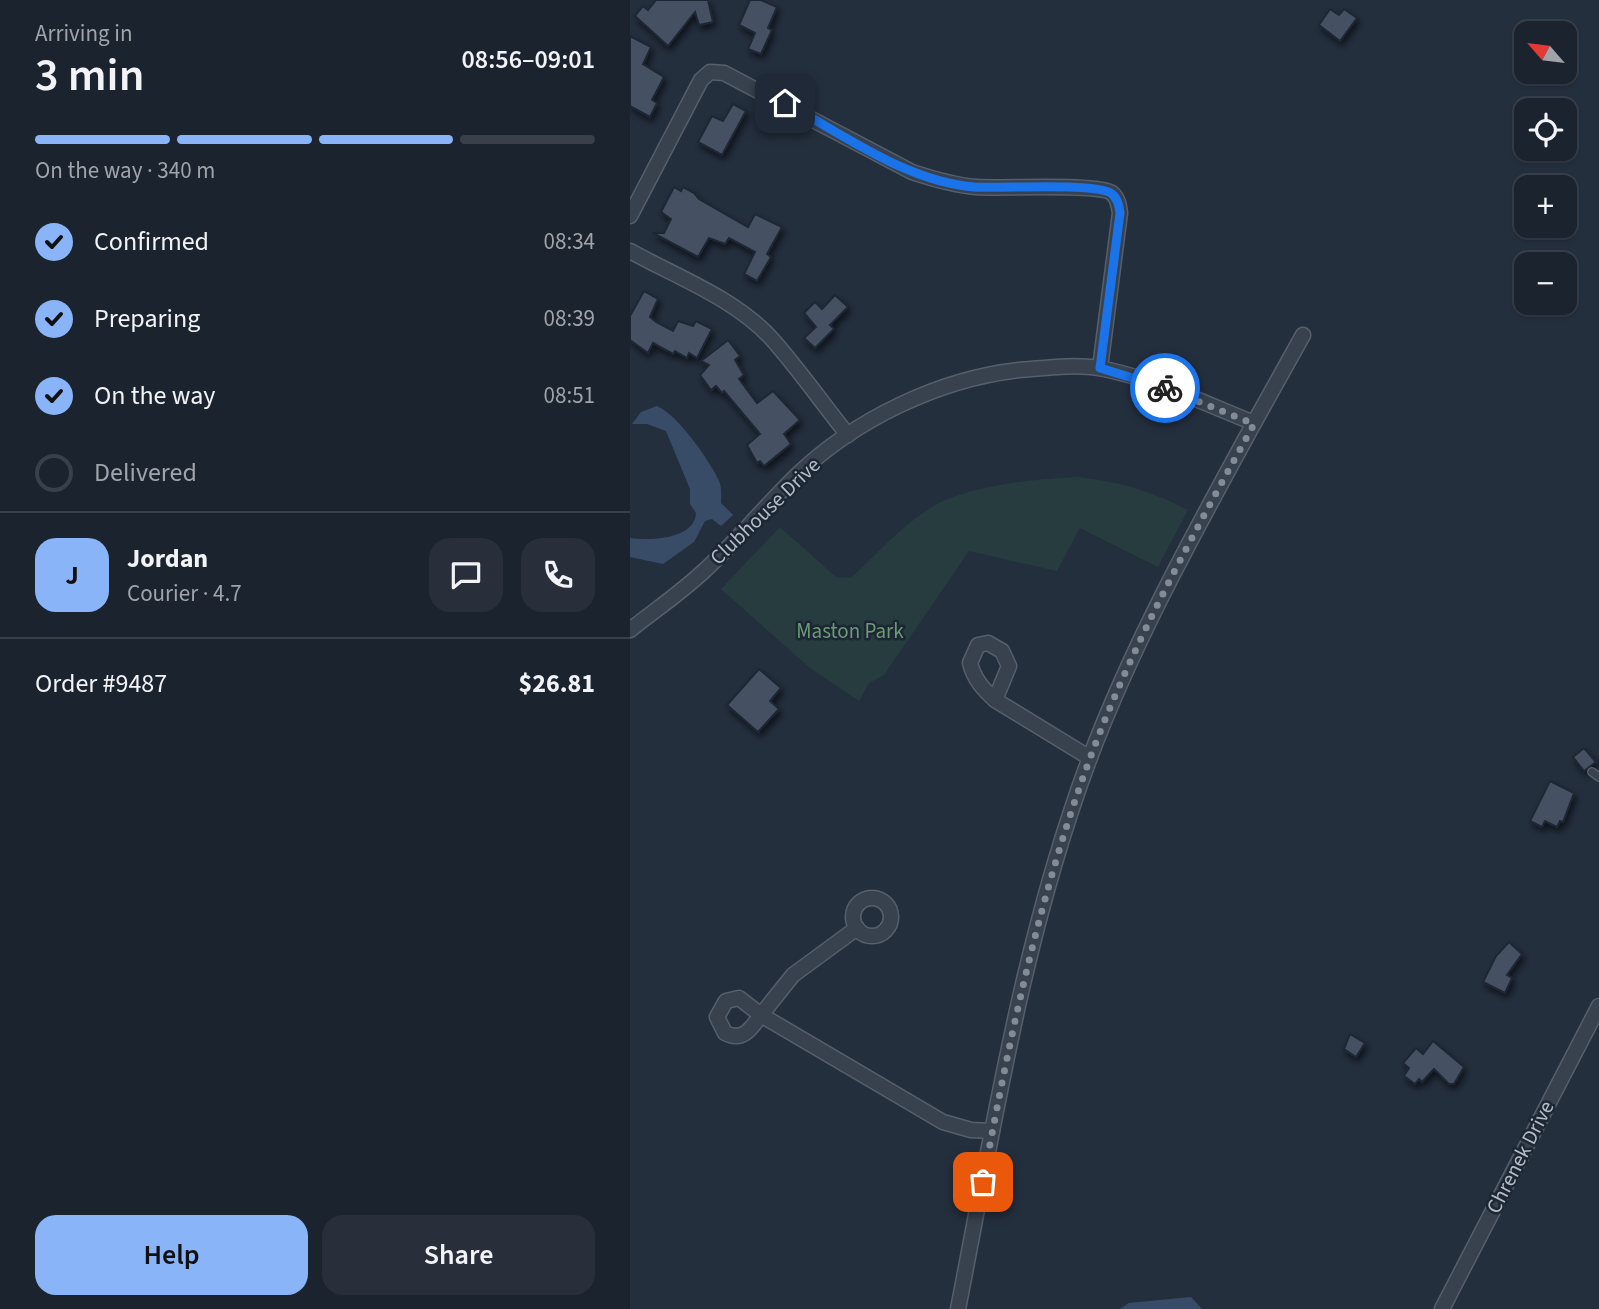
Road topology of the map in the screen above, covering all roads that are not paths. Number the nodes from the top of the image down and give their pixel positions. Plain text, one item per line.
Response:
1 (630, 216) edge
2 (630, 251) edge
3 (1303, 335) dead end
4 (1100, 368) junction
5 (1254, 424) junction
6 (848, 435) junction
7 (630, 629) edge
8 (995, 700) dead end
9 (1090, 758) junction
10 (857, 928) dead end
11 (1599, 1006) edge
12 (992, 1131) junction
13 (958, 1309) edge
14 (1441, 1309) edge

1 - 4 street
2 - 6 street
3 - 5 street
4 - 5 street, Clubhouse Drive
4 - 6 street, Clubhouse Drive
5 - 9 street
6 - 7 street, Clubhouse Drive
8 - 9 street
9 - 12 street
10 - 12 street
11 - 14 street, Chrenek Drive
12 - 13 street

